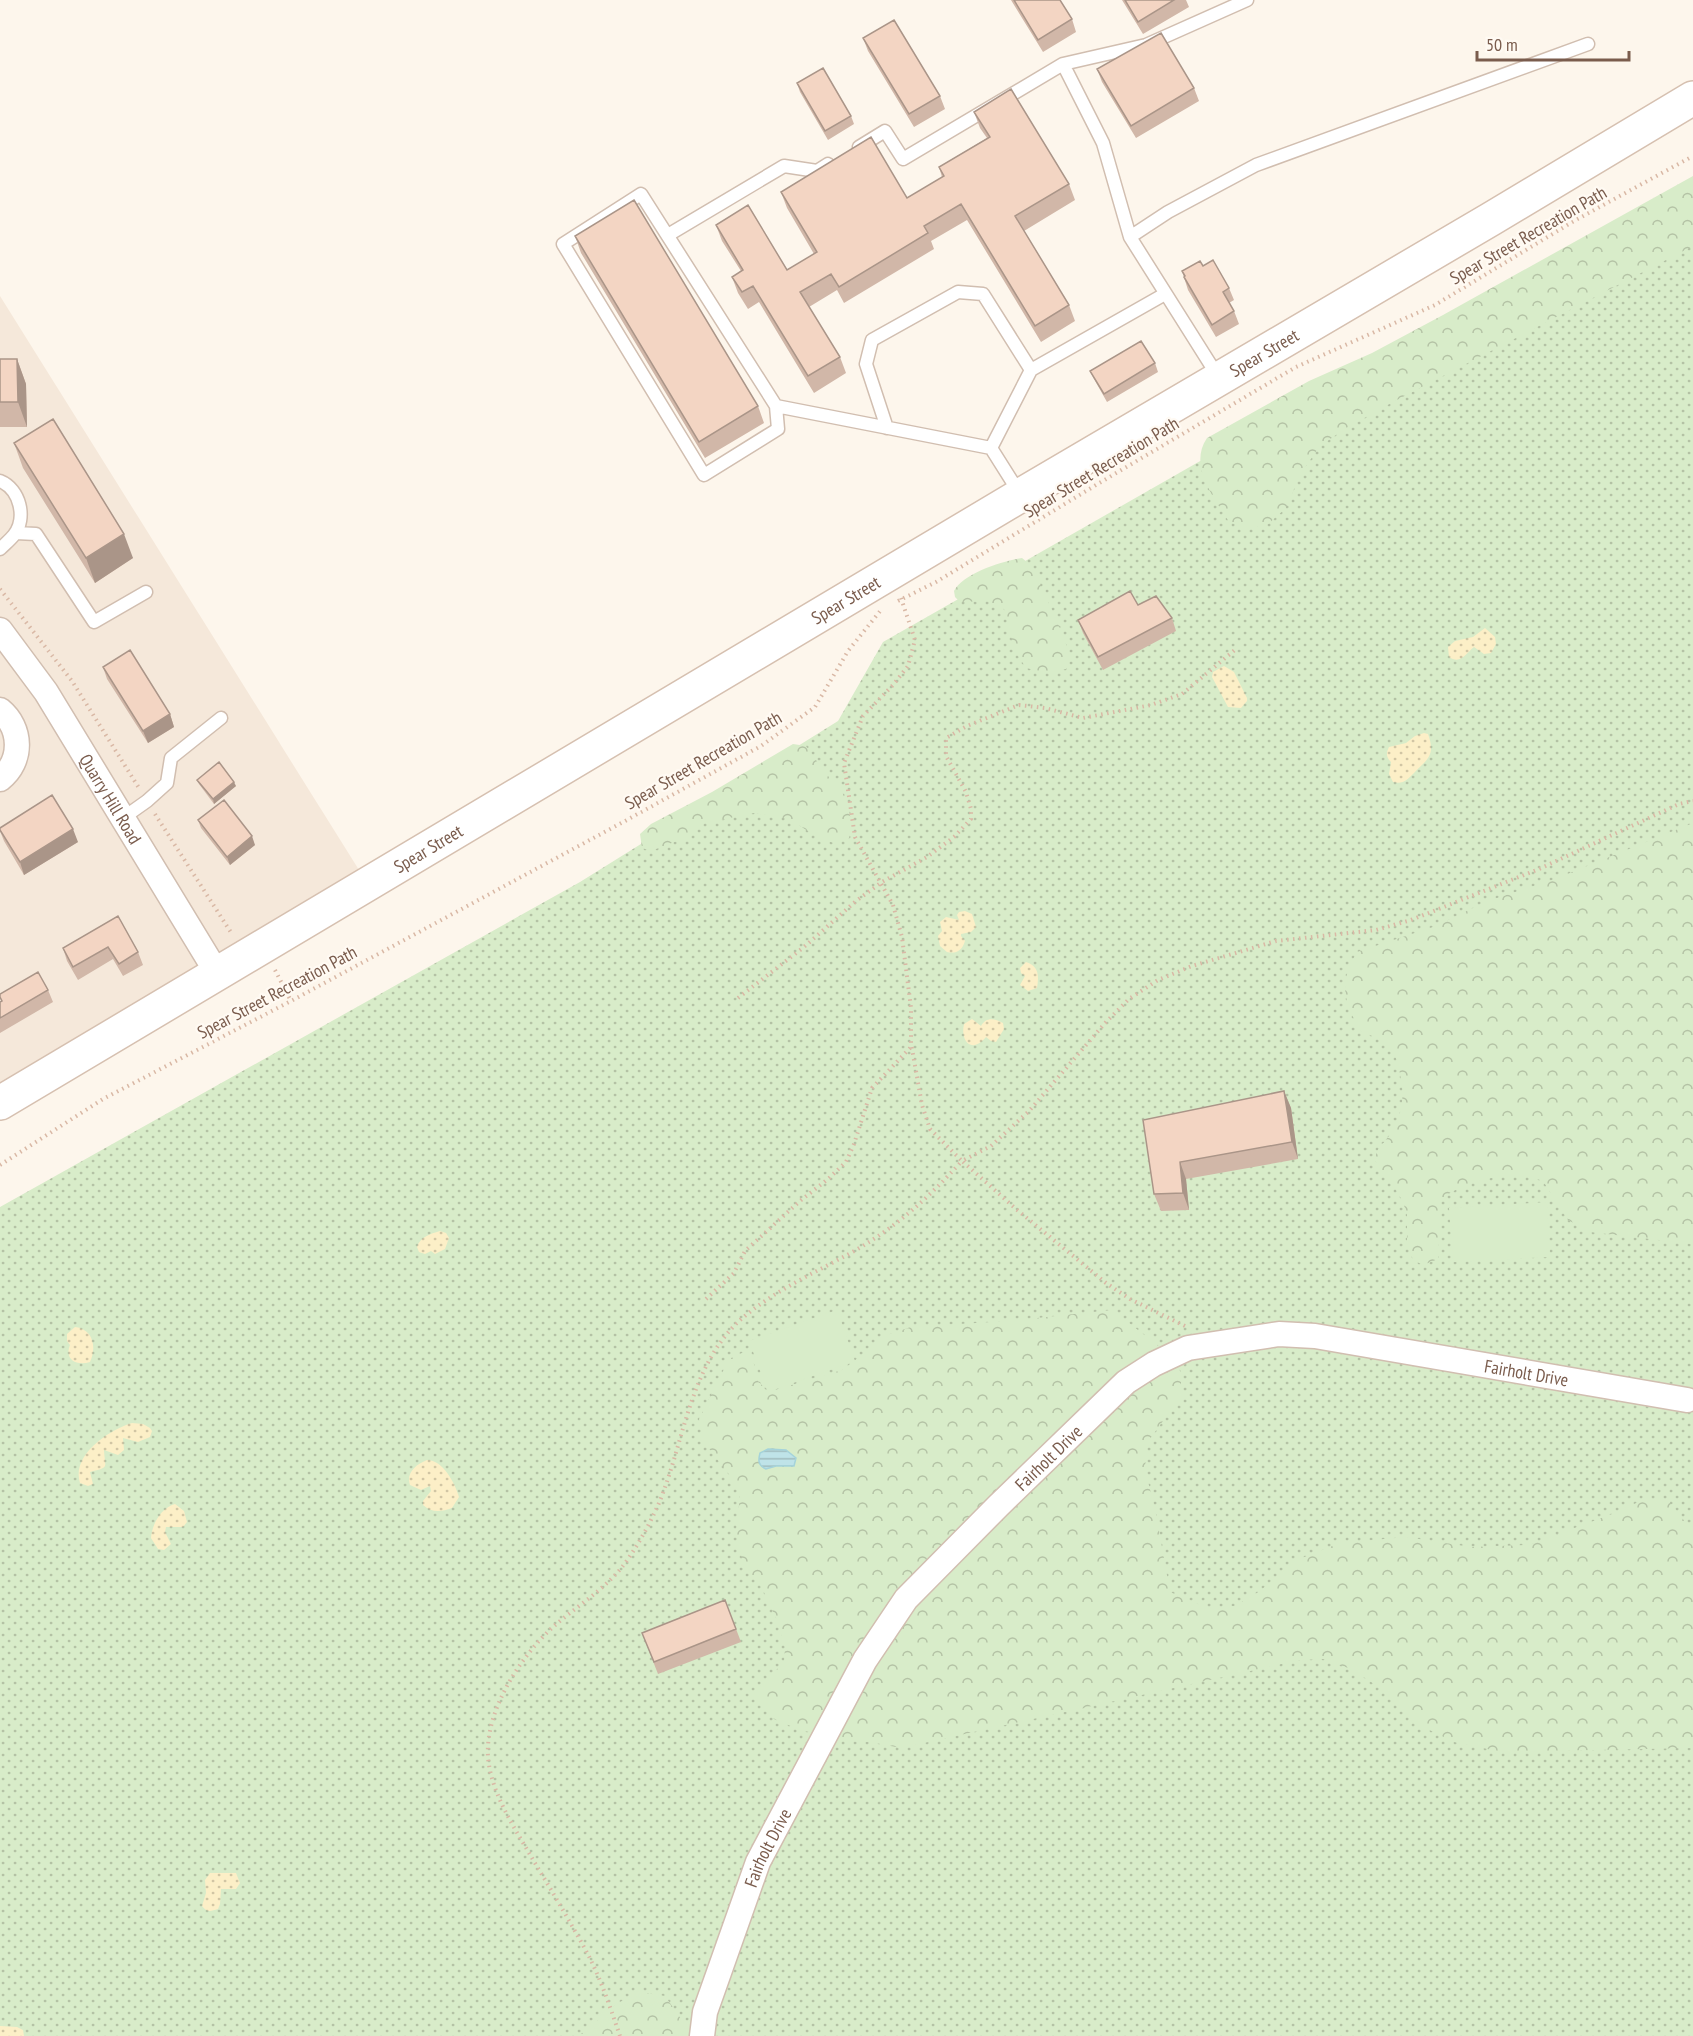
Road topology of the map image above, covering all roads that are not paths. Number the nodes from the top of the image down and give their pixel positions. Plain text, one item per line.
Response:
1 (1247, 0) edge
2 (1588, 44) dead end
3 (1063, 64) junction
4 (1693, 98) edge
5 (668, 235) junction
6 (1130, 237) junction
7 (1165, 294) junction
8 (1031, 370) junction
9 (1219, 379) junction
10 (776, 406) junction
11 (887, 428) junction
12 (991, 448) junction
13 (0, 481) edge
14 (1021, 495) junction
15 (16, 533) junction
16 (0, 549) edge
17 (146, 592) dead end
18 (0, 630) edge
19 (0, 710) edge
20 (221, 718) dead end
21 (0, 779) edge
22 (123, 818) junction
23 (217, 973) junction
24 (0, 1103) edge
25 (1687, 1400) dead end
26 (702, 2036) edge

1 - 3 lane
2 - 6 lane
3 - 5 lane
3 - 6 lane
4 - 9 main road, Spear Street
5 - 10 lane
5 - 10 lane
6 - 7 lane
7 - 8 lane
7 - 9 lane
8 - 11 lane
8 - 12 lane
9 - 14 main road, Spear Street
10 - 11 lane
11 - 12 lane
12 - 14 lane
13 - 15 lane
14 - 23 main road, Spear Street
15 - 16 lane
15 - 17 lane
18 - 22 street, Quarry Hill Road
19 - 21 street
20 - 22 lane
22 - 23 street, Quarry Hill Road
23 - 24 main road, Spear Street
25 - 26 street, Fairholt Drive

